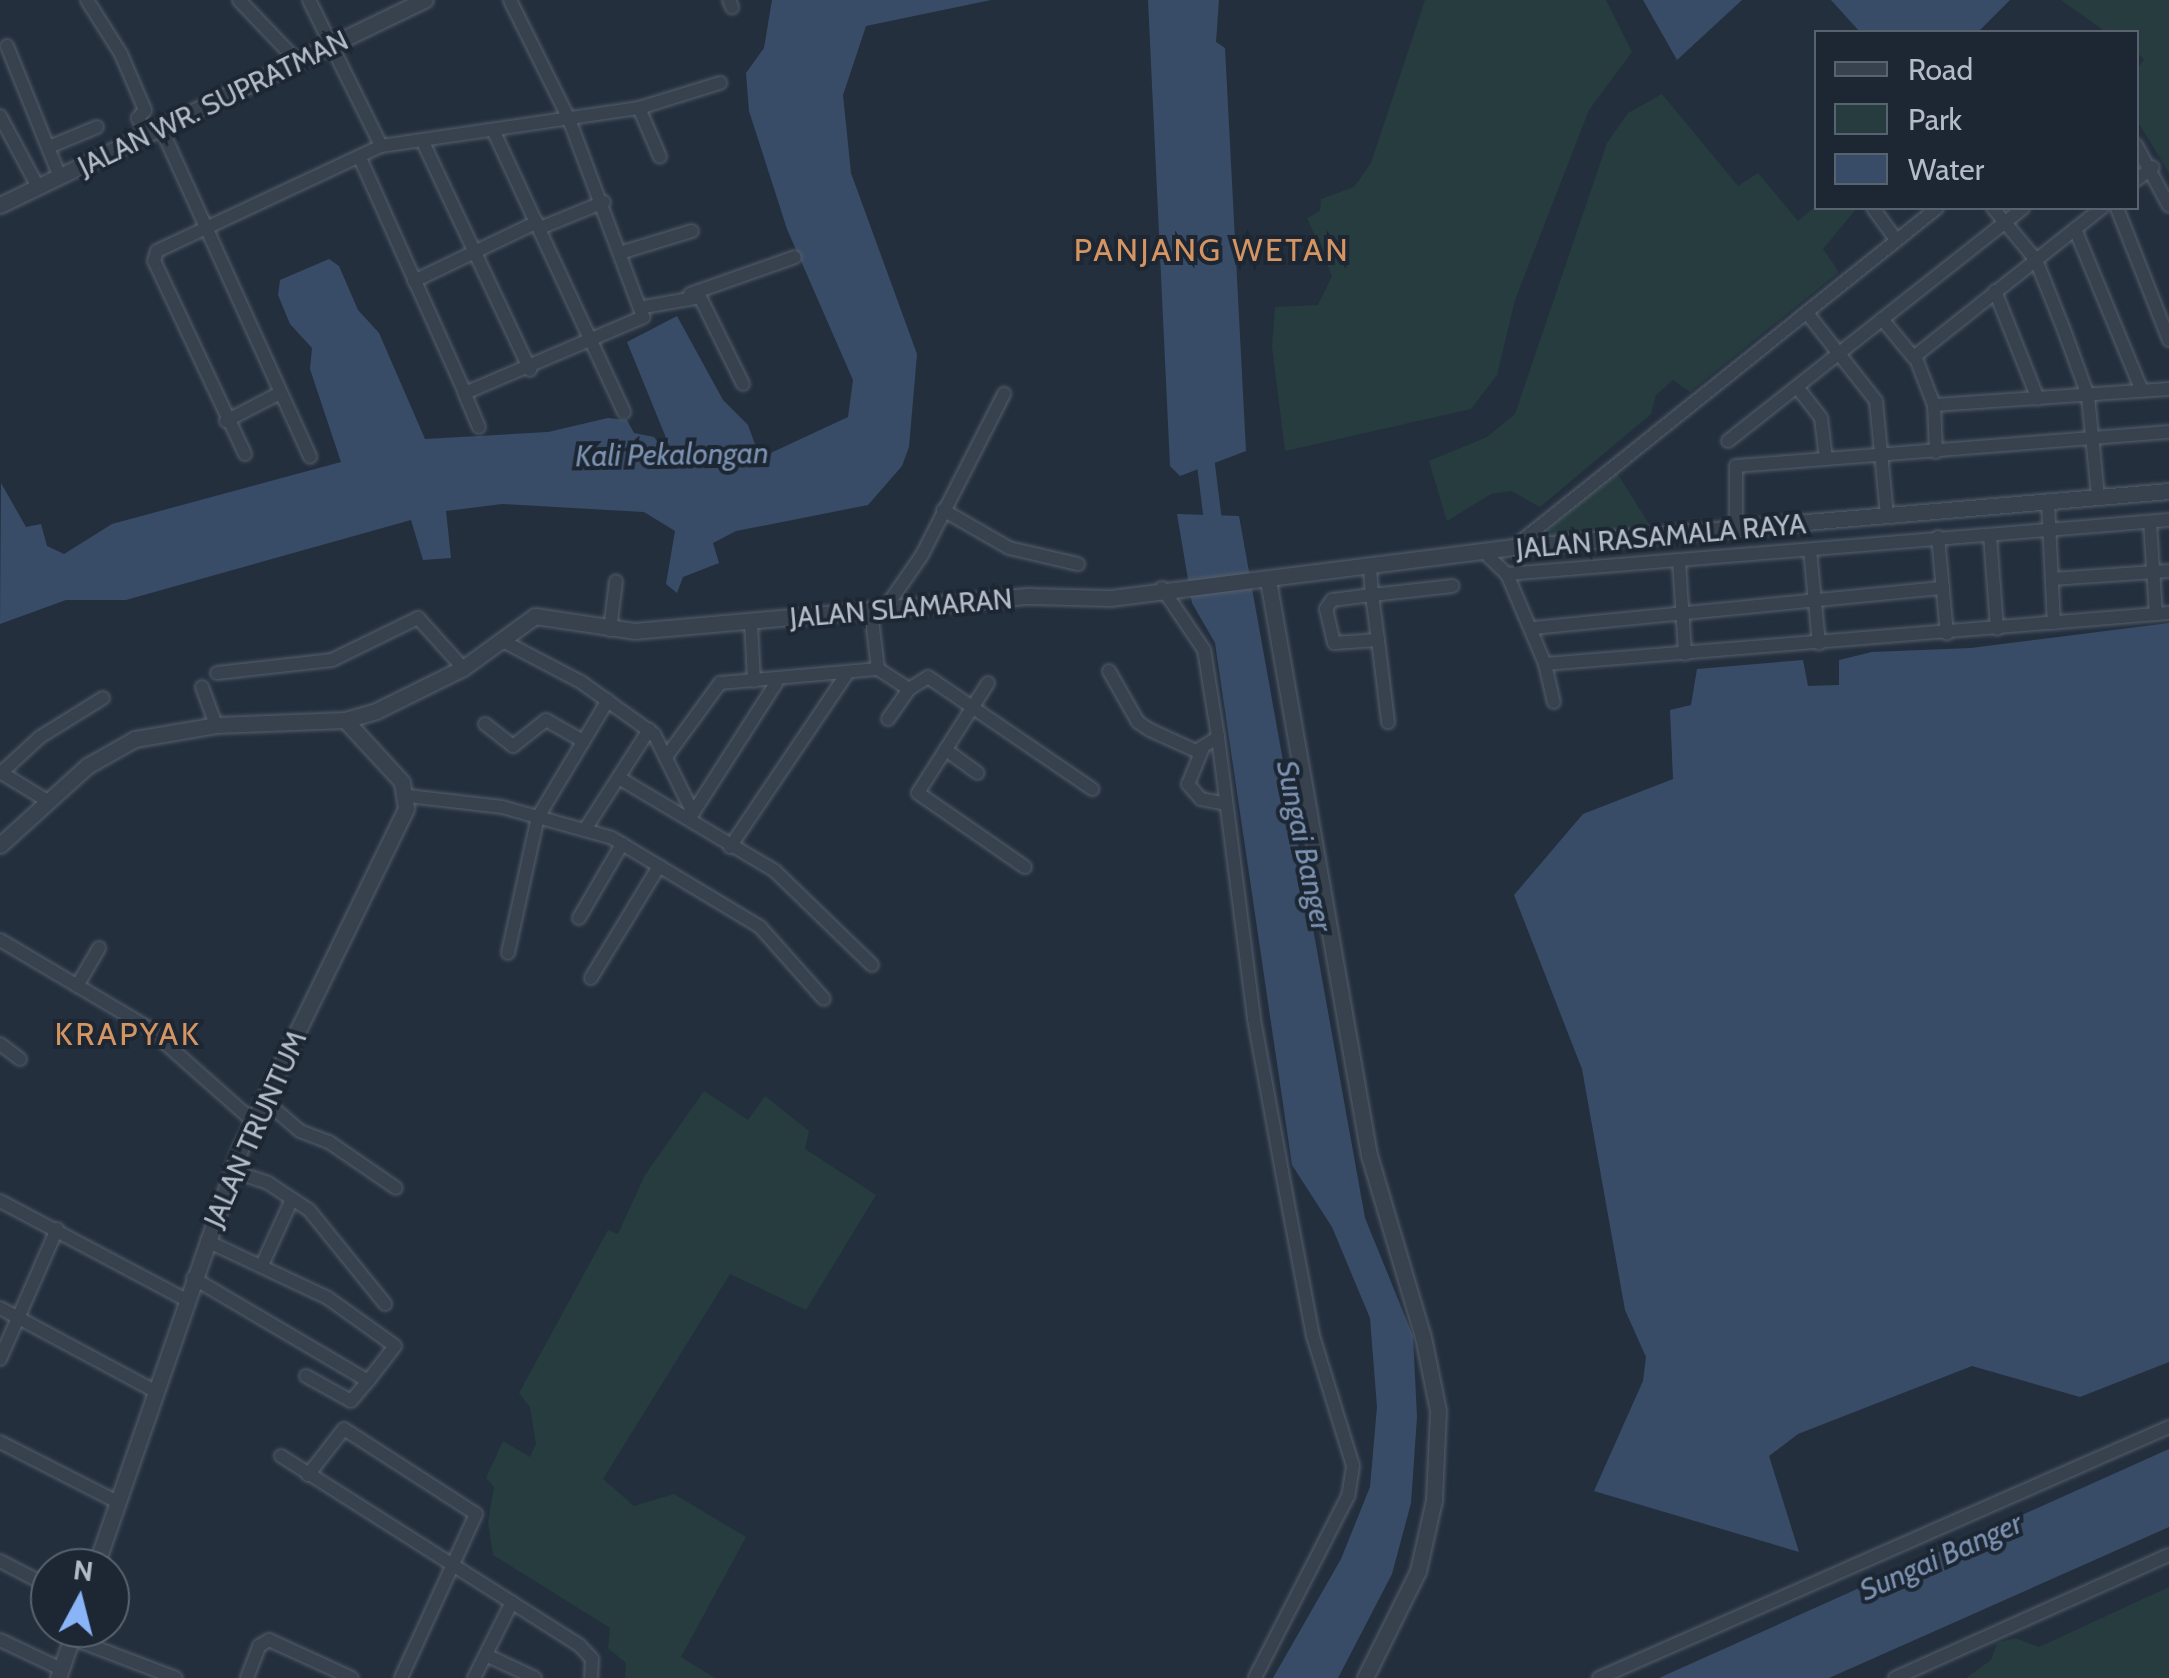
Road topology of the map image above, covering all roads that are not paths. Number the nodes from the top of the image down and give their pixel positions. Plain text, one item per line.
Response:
1 (87, 0) edge
2 (240, 0) edge
3 (310, 0) edge
4 (425, 0) edge
5 (510, 0) edge
6 (335, 42) junction
7 (7, 46) dead end
8 (299, 63) junction
9 (720, 83) dead end
10 (639, 108) junction
11 (0, 116) edge
12 (570, 119) junction
13 (96, 127) dead end
14 (147, 127) junction
15 (494, 132) junction
16 (422, 140) junction
17 (381, 146) junction
18 (2139, 149) edge
19 (660, 157) dead end
20 (360, 158) junction
21 (54, 163) junction
22 (2154, 167) junction
23 (2139, 178) edge
24 (34, 179) junction
25 (604, 202) junction
26 (0, 205) edge
27 (2169, 206) edge
28 (1874, 210) edge
29 (1935, 210) edge
30 (1996, 210) edge
31 (2020, 210) edge
32 (2099, 210) edge
33 (2118, 210) edge
34 (2005, 222) junction
35 (539, 225) junction
36 (207, 229) junction
37 (2075, 229) junction
38 (692, 230) dead end
39 (1896, 240) junction
40 (476, 252) junction
41 (622, 252) junction
42 (795, 257) dead end
43 (2036, 260) junction
44 (414, 281) junction
45 (1994, 291) junction
46 (690, 294) junction
47 (644, 307) junction
48 (1808, 314) junction
49 (1882, 319) junction
50 (593, 339) junction
51 (2169, 340) edge
52 (1839, 354) junction
53 (1914, 358) junction
54 (530, 370) junction
55 (743, 384) dead end
56 (1797, 386) junction
57 (2169, 389) edge
58 (2142, 391) junction
59 (464, 392) junction
60 (280, 393) junction
61 (1004, 394) dead end
62 (2088, 396) junction
63 (2038, 399) junction
64 (1934, 405) junction
65 (624, 412) dead end
66 (226, 422) junction
67 (479, 427) dead end
68 (2169, 432) edge
69 (2092, 438) junction
70 (1728, 442) dead end
71 (1936, 452) junction
72 (244, 454) dead end
73 (1883, 456) junction
74 (310, 457) dead end
75 (1826, 459) junction
76 (2169, 491) edge
77 (2098, 498) junction
78 (2048, 502) junction
79 (943, 510) junction
80 (1887, 516) junction
81 (2169, 520) edge
82 (2150, 522) junction
83 (1736, 529) junction
84 (2049, 532) junction
85 (1990, 535) junction
86 (1938, 537) junction
87 (1514, 548) junction
88 (1810, 550) junction
89 (1486, 553) junction
90 (1679, 560) junction
91 (1078, 564) dead end
92 (1370, 568) junction
93 (2169, 571) edge
94 (2154, 572) junction
95 (1507, 574) junction
96 (2052, 578) junction
97 (1261, 580) junction
98 (616, 582) dead end
99 (1452, 586) dead end
100 (1169, 588) junction
101 (1943, 588) junction
102 (1372, 595) junction
103 (1814, 600) junction
104 (877, 610) junction
105 (2162, 613) edge
106 (1684, 615) junction
107 (751, 623) junction
108 (2054, 623) junction
109 (1533, 628) junction
110 (1997, 629) junction
111 (610, 630) junction
112 (1947, 634) junction
113 (501, 640) junction
114 (1378, 640) junction
115 (1819, 644) junction
116 (1685, 654) junction
117 (1544, 664) junction
118 (463, 668) junction
119 (878, 669) junction
120 (1109, 671) dead end
121 (217, 673) dead end
122 (846, 675) junction
123 (754, 681) junction
124 (776, 683) junction
125 (988, 683) dead end
126 (202, 686) dead end
127 (909, 689) junction
128 (103, 698) dead end
129 (608, 700) junction
130 (1554, 702) dead end
131 (973, 707) junction
132 (888, 719) dead end
133 (346, 720) junction
134 (1388, 722) dead end
135 (485, 724) dead end
136 (216, 725) junction
137 (649, 730) junction
138 (1218, 737) junction
139 (583, 740) junction
140 (946, 750) junction
141 (1202, 750) junction
142 (666, 757) junction
143 (1, 772) edge
144 (978, 773) dead end
145 (619, 778) junction
146 (1092, 788) dead end
147 (408, 796) junction
148 (46, 800) junction
149 (1226, 804) junction
150 (538, 817) junction
151 (690, 818) junction
152 (586, 828) junction
153 (622, 844) junction
154 (0, 845) edge
155 (730, 847) junction
156 (660, 866) junction
157 (1025, 867) dead end
158 (578, 918) dead end
159 (0, 940) edge
160 (99, 948) dead end
161 (508, 953) dead end
162 (872, 965) dead end
163 (591, 978) dead end
164 (77, 986) junction
165 (824, 999) dead end
166 (0, 1044) edge
167 (20, 1059) dead end
168 (264, 1100) junction
169 (252, 1122) junction
170 (232, 1171) junction
171 (396, 1188) dead end
172 (292, 1198) junction
173 (0, 1201) edge
174 (57, 1229) junction
175 (207, 1241) junction
176 (263, 1263) junction
177 (194, 1278) junction
178 (186, 1300) junction
179 (385, 1304) dead end
180 (0, 1308) edge
181 (18, 1318) junction
182 (0, 1359) edge
183 (306, 1376) dead end
184 (368, 1382) junction
185 (155, 1391) junction
186 (2169, 1427) edge
187 (0, 1442) edge
188 (280, 1456) dead end
189 (308, 1475) junction
190 (117, 1502) junction
191 (102, 1548) edge
192 (2169, 1555) edge
193 (0, 1560) edge
194 (455, 1566) junction
195 (30, 1576) edge
196 (512, 1602) junction
197 (0, 1640) edge
198 (68, 1648) edge
199 (107, 1648) edge
200 (486, 1656) junction
201 (59, 1674) edge
202 (176, 1678) edge
203 (247, 1678) edge
204 (352, 1678) edge
205 (401, 1678) edge
206 (474, 1678) edge
207 (535, 1678) edge
208 (591, 1678) edge
209 (1256, 1678) edge
210 (1365, 1678) edge
211 (1599, 1678) edge
212 (1895, 1678) edge

1 - 14 street
2 - 8 street
3 - 6 street
4 - 6 street, JALAN WR. SUPRATMAN
5 - 12 street
6 - 8 street, JALAN WR. SUPRATMAN
6 - 17 street
7 - 21 street
8 - 14 street, JALAN WR. SUPRATMAN
9 - 10 street
10 - 12 street
10 - 19 street
11 - 24 street
12 - 15 street
12 - 25 street
13 - 21 street
14 - 21 street, JALAN WR. SUPRATMAN
14 - 36 street
15 - 16 street
15 - 35 street
16 - 17 street
16 - 40 street
17 - 20 street
18 - 22 street
20 - 36 street
20 - 44 street
21 - 24 street, JALAN WR. SUPRATMAN
22 - 23 street
22 - 27 street
24 - 26 street, JALAN WR. SUPRATMAN
25 - 35 street
25 - 41 street
28 - 39 street
29 - 39 street
30 - 34 street
31 - 34 street
32 - 37 street
33 - 51 street
34 - 43 street
34 - 49 street
35 - 40 street
35 - 50 street
36 - 60 street
36 - 66 street
37 - 43 street
37 - 58 street
38 - 41 street
39 - 48 street
40 - 44 street
40 - 54 street
41 - 47 street
42 - 46 street
43 - 45 street
43 - 62 street
44 - 59 street
45 - 53 street
45 - 63 street
46 - 47 street
46 - 55 street
47 - 50 street
48 - 52 street
48 - 87 street
49 - 52 street
49 - 53 street
50 - 54 street
50 - 65 street
52 - 56 street
52 - 73 street
53 - 64 street
54 - 59 street
56 - 70 street
56 - 75 street
57 - 58 street
58 - 62 street
59 - 67 street
60 - 66 street
60 - 74 street
61 - 79 street
62 - 63 street
62 - 69 street
63 - 64 street
64 - 71 street
66 - 72 street
68 - 69 street
69 - 71 street
69 - 77 street
71 - 73 street
73 - 75 street
73 - 80 street
75 - 83 street
76 - 77 street, JALAN RASAMALA RAYA
77 - 78 street, JALAN RASAMALA RAYA
78 - 80 street, JALAN RASAMALA RAYA
78 - 84 street
79 - 91 street
79 - 104 street
80 - 83 street, JALAN RASAMALA RAYA
81 - 82 street, JALAN RASAMALA RAYA
82 - 84 street, JALAN RASAMALA RAYA
82 - 94 street
83 - 87 street, JALAN RASAMALA RAYA
84 - 85 street, JALAN RASAMALA RAYA
84 - 96 street
85 - 86 street, JALAN RASAMALA RAYA
85 - 110 street
86 - 88 street, JALAN RASAMALA RAYA
86 - 101 street
87 - 89 street, JALAN RASAMALA RAYA
88 - 90 street, JALAN RASAMALA RAYA
88 - 103 street
89 - 92 street, JALAN SLAMARAN
89 - 95 street, JALAN RASAMALA RAYA
90 - 95 street, JALAN RASAMALA RAYA
90 - 106 street
92 - 97 street, JALAN SLAMARAN
92 - 102 street
93 - 94 street
94 - 96 street
94 - 105 street
95 - 109 street
96 - 108 street
97 - 100 street, JALAN SLAMARAN
97 - 210 street
98 - 111 street
99 - 102 street
100 - 104 street, JALAN SLAMARAN
100 - 138 street
101 - 103 street
101 - 112 street
102 - 114 street
102 - 114 street
103 - 106 street
103 - 115 street
104 - 107 street, JALAN SLAMARAN
104 - 119 street
105 - 108 street
106 - 109 street
106 - 116 street
107 - 111 street, JALAN SLAMARAN
107 - 123 street
108 - 110 street
109 - 117 street
110 - 112 street
111 - 113 street, JALAN SLAMARAN
112 - 115 street
113 - 118 street, JALAN SLAMARAN
113 - 129 street
114 - 134 street
115 - 116 street
116 - 117 street
117 - 130 street
118 - 121 street
118 - 133 street, JALAN SLAMARAN
119 - 122 street
119 - 127 street
120 - 141 street
122 - 124 street
122 - 155 street
123 - 124 street
123 - 142 street
124 - 151 street
125 - 131 street
126 - 136 street
127 - 131 street
127 - 132 street
128 - 143 street
129 - 137 street
129 - 139 street
131 - 140 street
131 - 146 street
133 - 136 street
133 - 147 street
135 - 139 street
136 - 148 street
137 - 142 street
137 - 145 street
138 - 141 street
138 - 149 street
139 - 150 street
140 - 144 street
140 - 157 street
141 - 149 street
142 - 151 street
143 - 148 street
145 - 151 street
145 - 152 street
147 - 150 street
147 - 168 street, JALAN TRUNTUM
148 - 154 street
149 - 209 street
150 - 152 street
150 - 161 street
151 - 155 street
152 - 153 street
153 - 156 street
153 - 158 street
155 - 162 street
156 - 163 street
156 - 165 street
159 - 164 street
160 - 164 street
164 - 169 street
166 - 167 street
168 - 169 street, JALAN TRUNTUM
168 - 171 street
169 - 170 street, JALAN TRUNTUM
170 - 172 street
170 - 175 street, JALAN TRUNTUM
172 - 176 street
172 - 179 street
173 - 174 street
174 - 178 street
174 - 181 street
175 - 176 street
175 - 177 street, JALAN TRUNTUM
176 - 184 street
177 - 178 street, JALAN TRUNTUM
177 - 184 street
178 - 185 street, JALAN TRUNTUM
180 - 181 street
181 - 182 street
181 - 185 street
183 - 184 street
185 - 190 street, JALAN TRUNTUM
186 - 211 street
187 - 190 street
188 - 189 street
189 - 194 street
189 - 194 street
190 - 191 street, JALAN TRUNTUM
192 - 212 street
193 - 195 street
194 - 196 street
194 - 205 street
196 - 200 street
196 - 208 street
197 - 201 street
198 - 201 street
199 - 202 street
200 - 206 street
200 - 207 street
203 - 204 street

